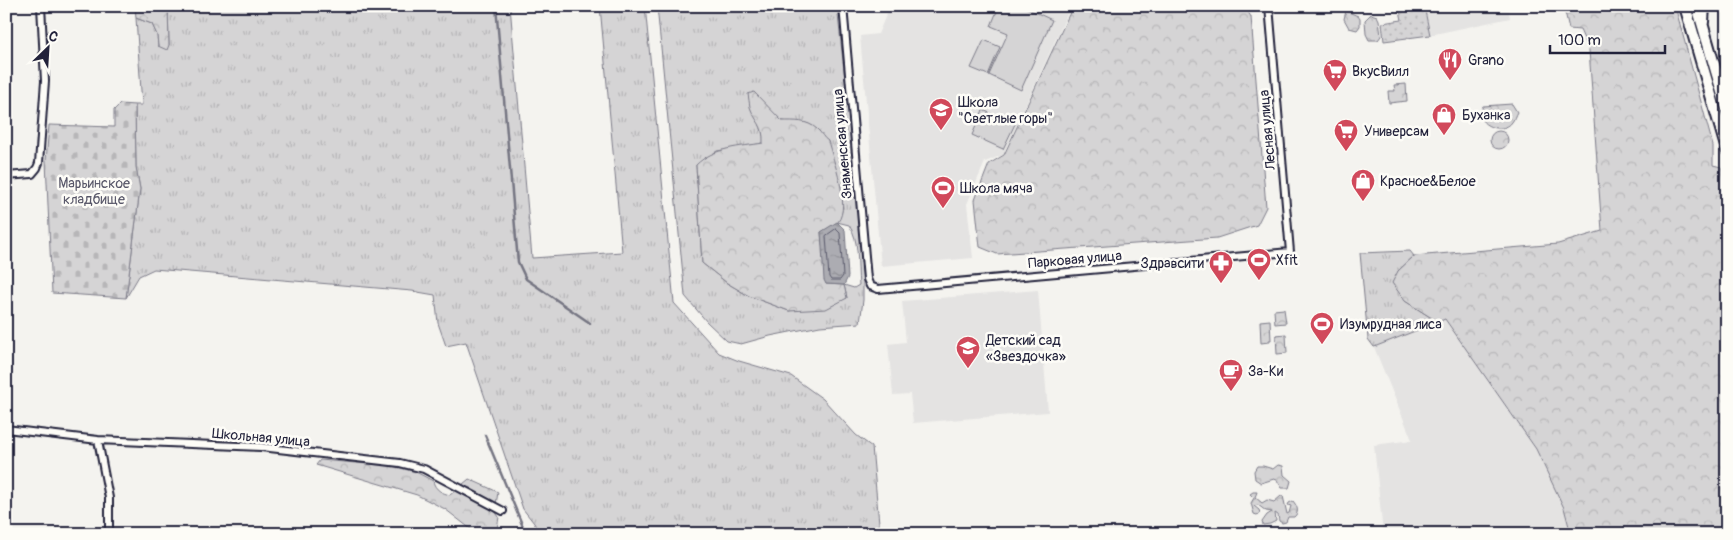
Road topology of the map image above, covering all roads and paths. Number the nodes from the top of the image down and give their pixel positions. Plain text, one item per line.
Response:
1 (41, 6) edge
2 (843, 6) edge
3 (1269, 6) edge
4 (1685, 6) edge
5 (1697, 6) edge
6 (1706, 6) edge
7 (1710, 50) junction
8 (1727, 109) edge
9 (1727, 150) edge
10 (6, 176) edge
11 (1290, 252) joint
12 (866, 279) joint
13 (6, 429) edge
14 (98, 440) junction
15 (503, 511) dead end
16 (109, 534) edge

1 - 10 street
2 - 12 street, Знаменская улица
3 - 11 street, Лесная улица
4 - 9 main road
5 - 7 main road
6 - 7 street
7 - 8 main road
11 - 12 street, Парковая улица
13 - 14 street, Школьная улица
14 - 15 street, Школьная улица
14 - 16 street

